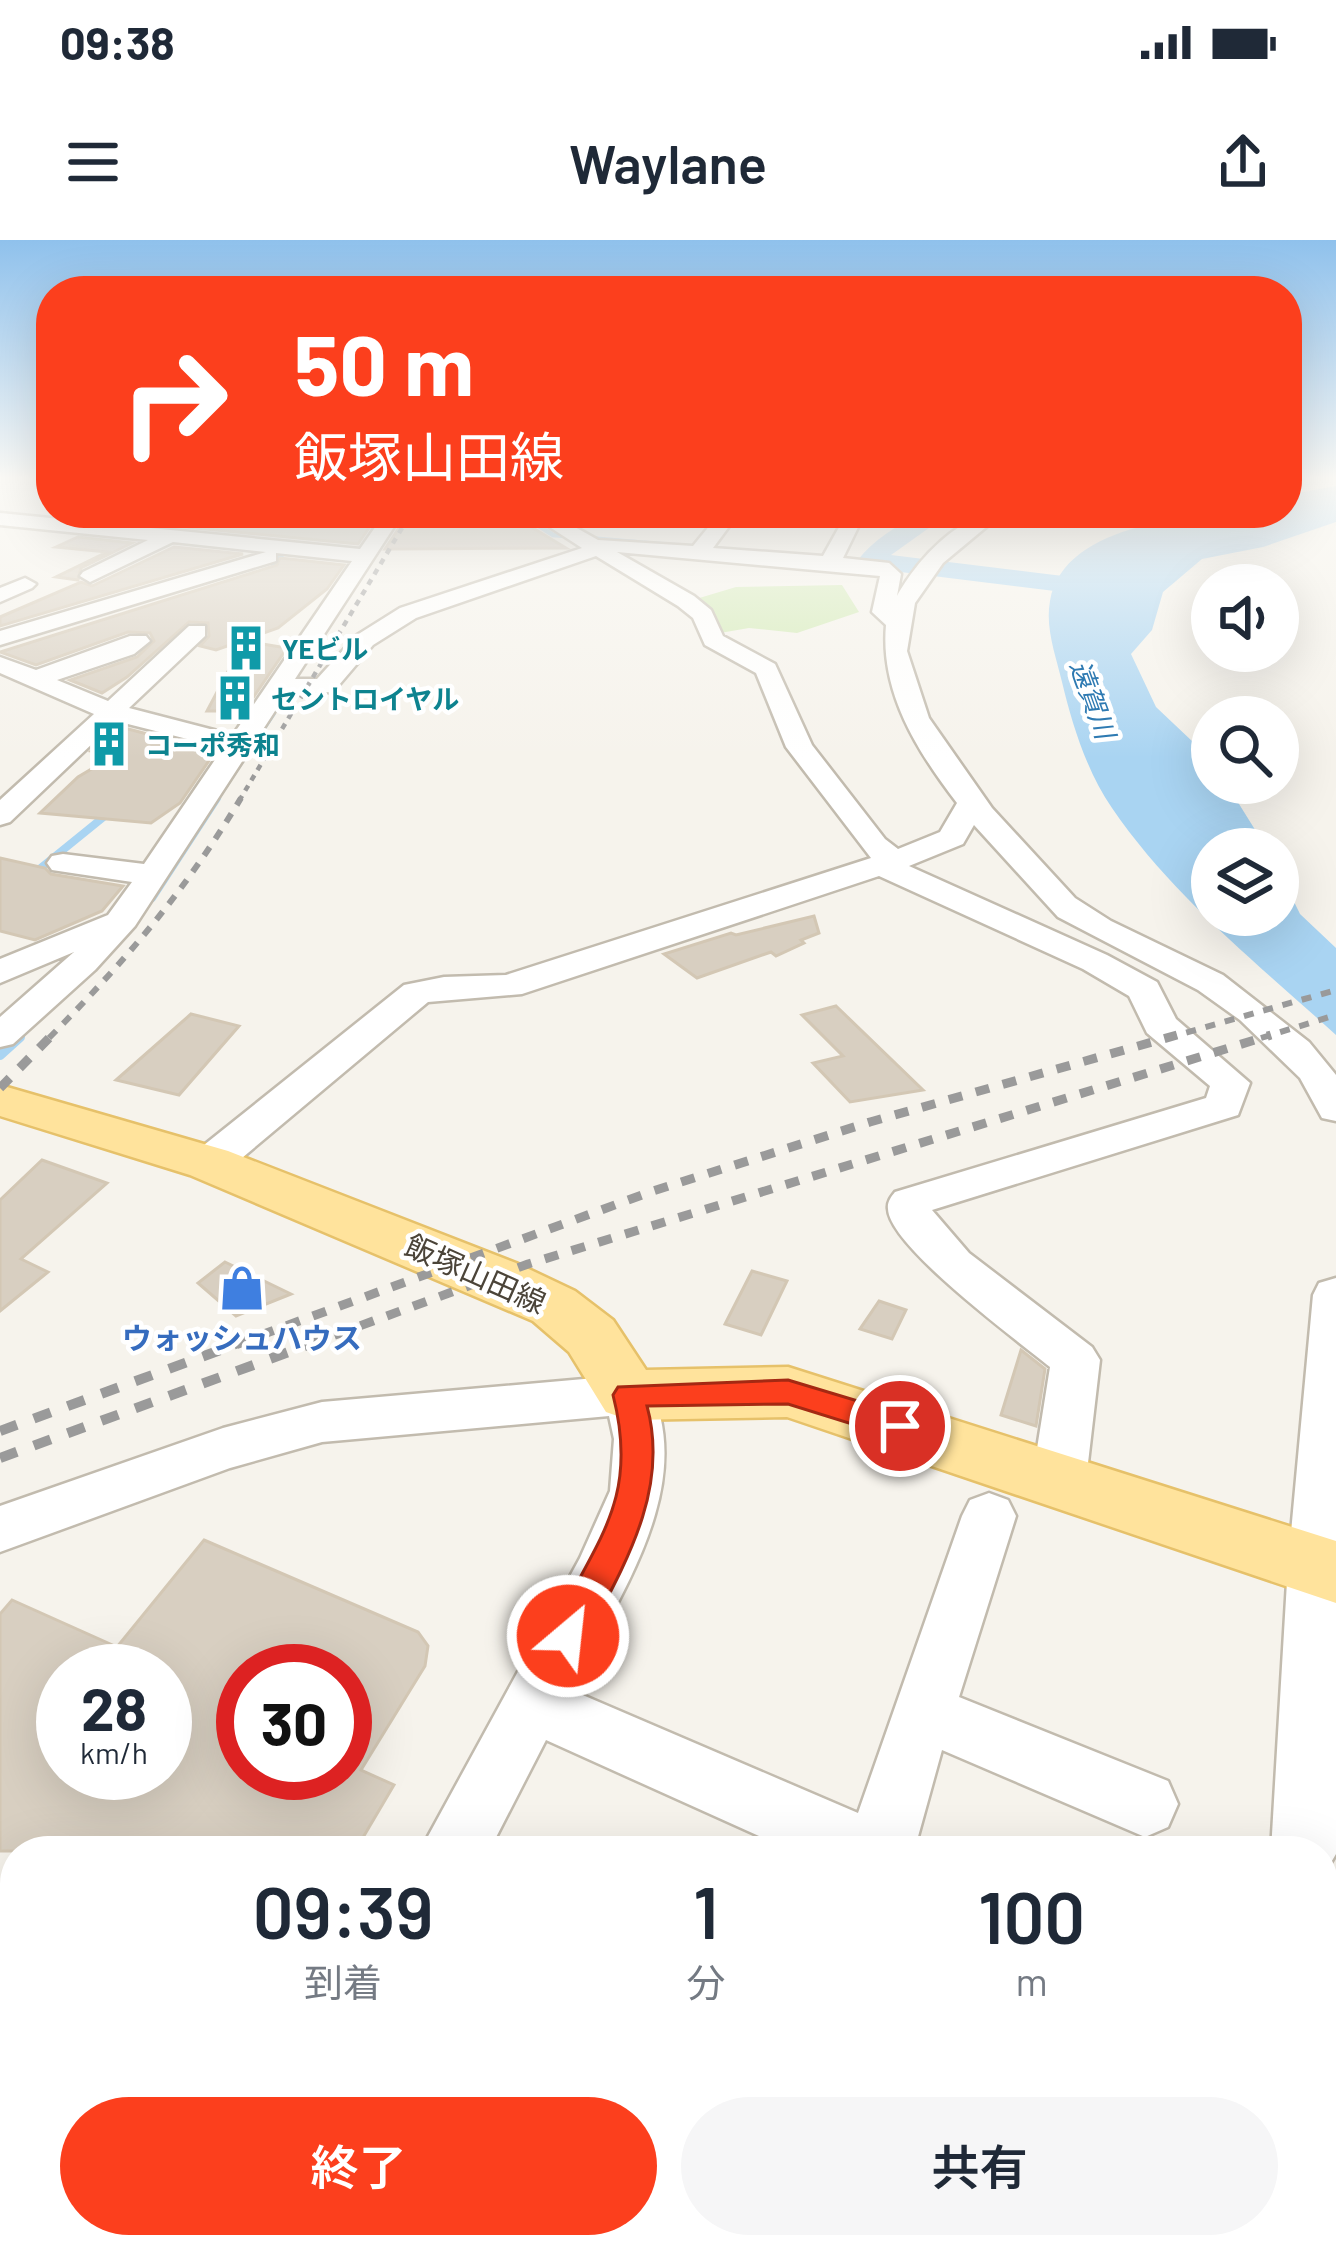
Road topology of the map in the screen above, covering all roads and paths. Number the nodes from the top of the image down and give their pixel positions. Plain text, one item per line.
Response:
1 (104, 570) edge
2 (204, 570) edge
3 (216, 570) edge
4 (357, 570) edge
5 (517, 570) edge
6 (633, 570) edge
7 (889, 570) edge
8 (927, 570) edge
9 (90, 577) dead end
10 (26, 584) dead end
11 (0, 596) edge
12 (896, 622) junction
13 (0, 628) edge
14 (75, 628) dead end
15 (197, 631) dead end
16 (0, 638) edge
17 (138, 641) dead end
18 (0, 652) edge
19 (0, 664) edge
20 (33, 686) junction
21 (285, 687) junction
22 (109, 711) junction
23 (242, 745) junction
24 (970, 805) junction
25 (0, 816) edge
26 (63, 863) dead end
27 (889, 864) junction
28 (153, 875) junction
29 (124, 919) junction
30 (0, 971) edge
31 (0, 1036) edge
32 (0, 1100) edge
33 (1336, 1109) edge
34 (209, 1163) junction
35 (1336, 1295) edge
36 (628, 1395) junction
37 (1059, 1480) junction
38 (989, 1516) dead end
39 (0, 1529) edge
40 (1326, 1568) edge
41 (532, 1702) junction
42 (923, 1712) junction
43 (738, 1793) junction
44 (1145, 1804) dead end
45 (461, 1836) edge
46 (780, 1836) edge
47 (834, 1836) edge
48 (886, 1836) edge
49 (1305, 1836) edge

1 - 9 street
2 - 13 street
3 - 16 street
4 - 21 street
5 - 21 street
6 - 27 street
7 - 12 street
8 - 12 street
10 - 11 street
12 - 24 street
14 - 18 street
15 - 22 street
17 - 20 street
19 - 20 street
20 - 22 street
21 - 23 street
22 - 23 street
22 - 25 street
23 - 28 street
24 - 27 street
24 - 33 street
26 - 28 street
27 - 34 street
27 - 37 street
28 - 29 street
29 - 30 street
29 - 31 street
32 - 34 main road, 飯塚山田線
34 - 36 main road, 飯塚山田線
35 - 40 street
36 - 37 main road
36 - 39 street
36 - 41 street
37 - 40 main road
38 - 42 street
40 - 49 street
41 - 43 street
41 - 45 street
42 - 44 street
42 - 48 street
43 - 46 street
43 - 47 street

